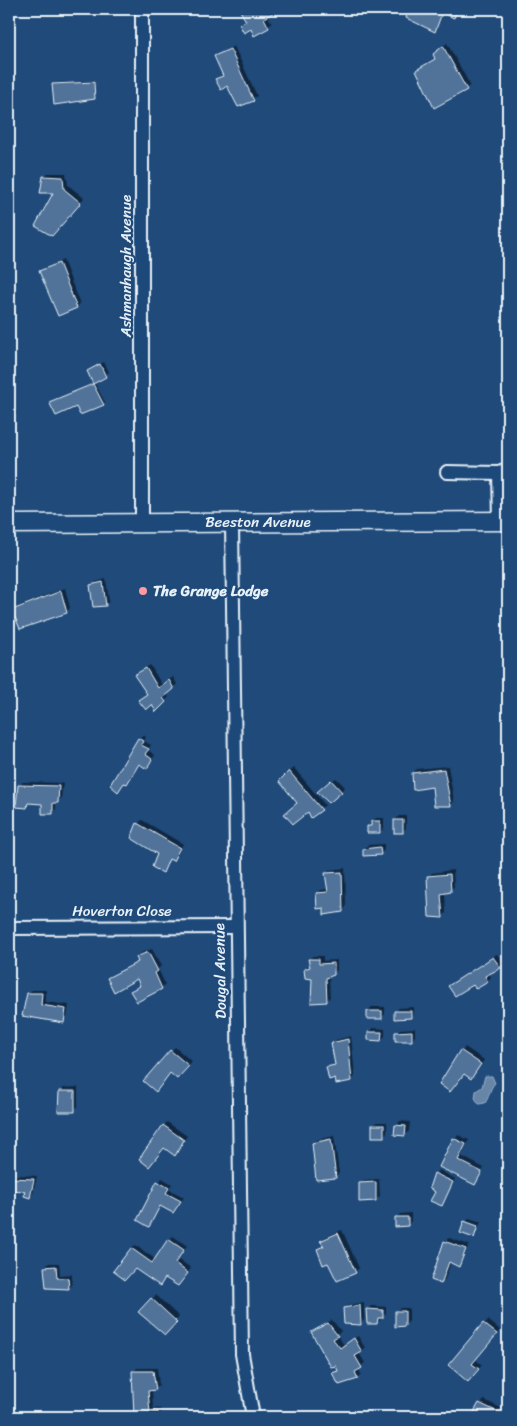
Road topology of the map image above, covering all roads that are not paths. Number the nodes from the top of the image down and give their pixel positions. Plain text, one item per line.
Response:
1 (142, 9) edge
2 (504, 471) edge
3 (447, 472) dead end
4 (504, 521) edge
5 (142, 523) junction
6 (232, 523) junction
7 (9, 524) edge
8 (236, 927) junction
9 (9, 928) edge
10 (253, 1417) edge

1 - 5 street, Ashmanhaugh Avenue
2 - 3 street
2 - 4 street
4 - 6 street, Beeston Avenue
5 - 6 street, Beeston Avenue
5 - 7 street, Beeston Avenue
6 - 8 street, Dougal Avenue
8 - 9 street, Hoverton Close
8 - 10 street, Dougal Avenue

